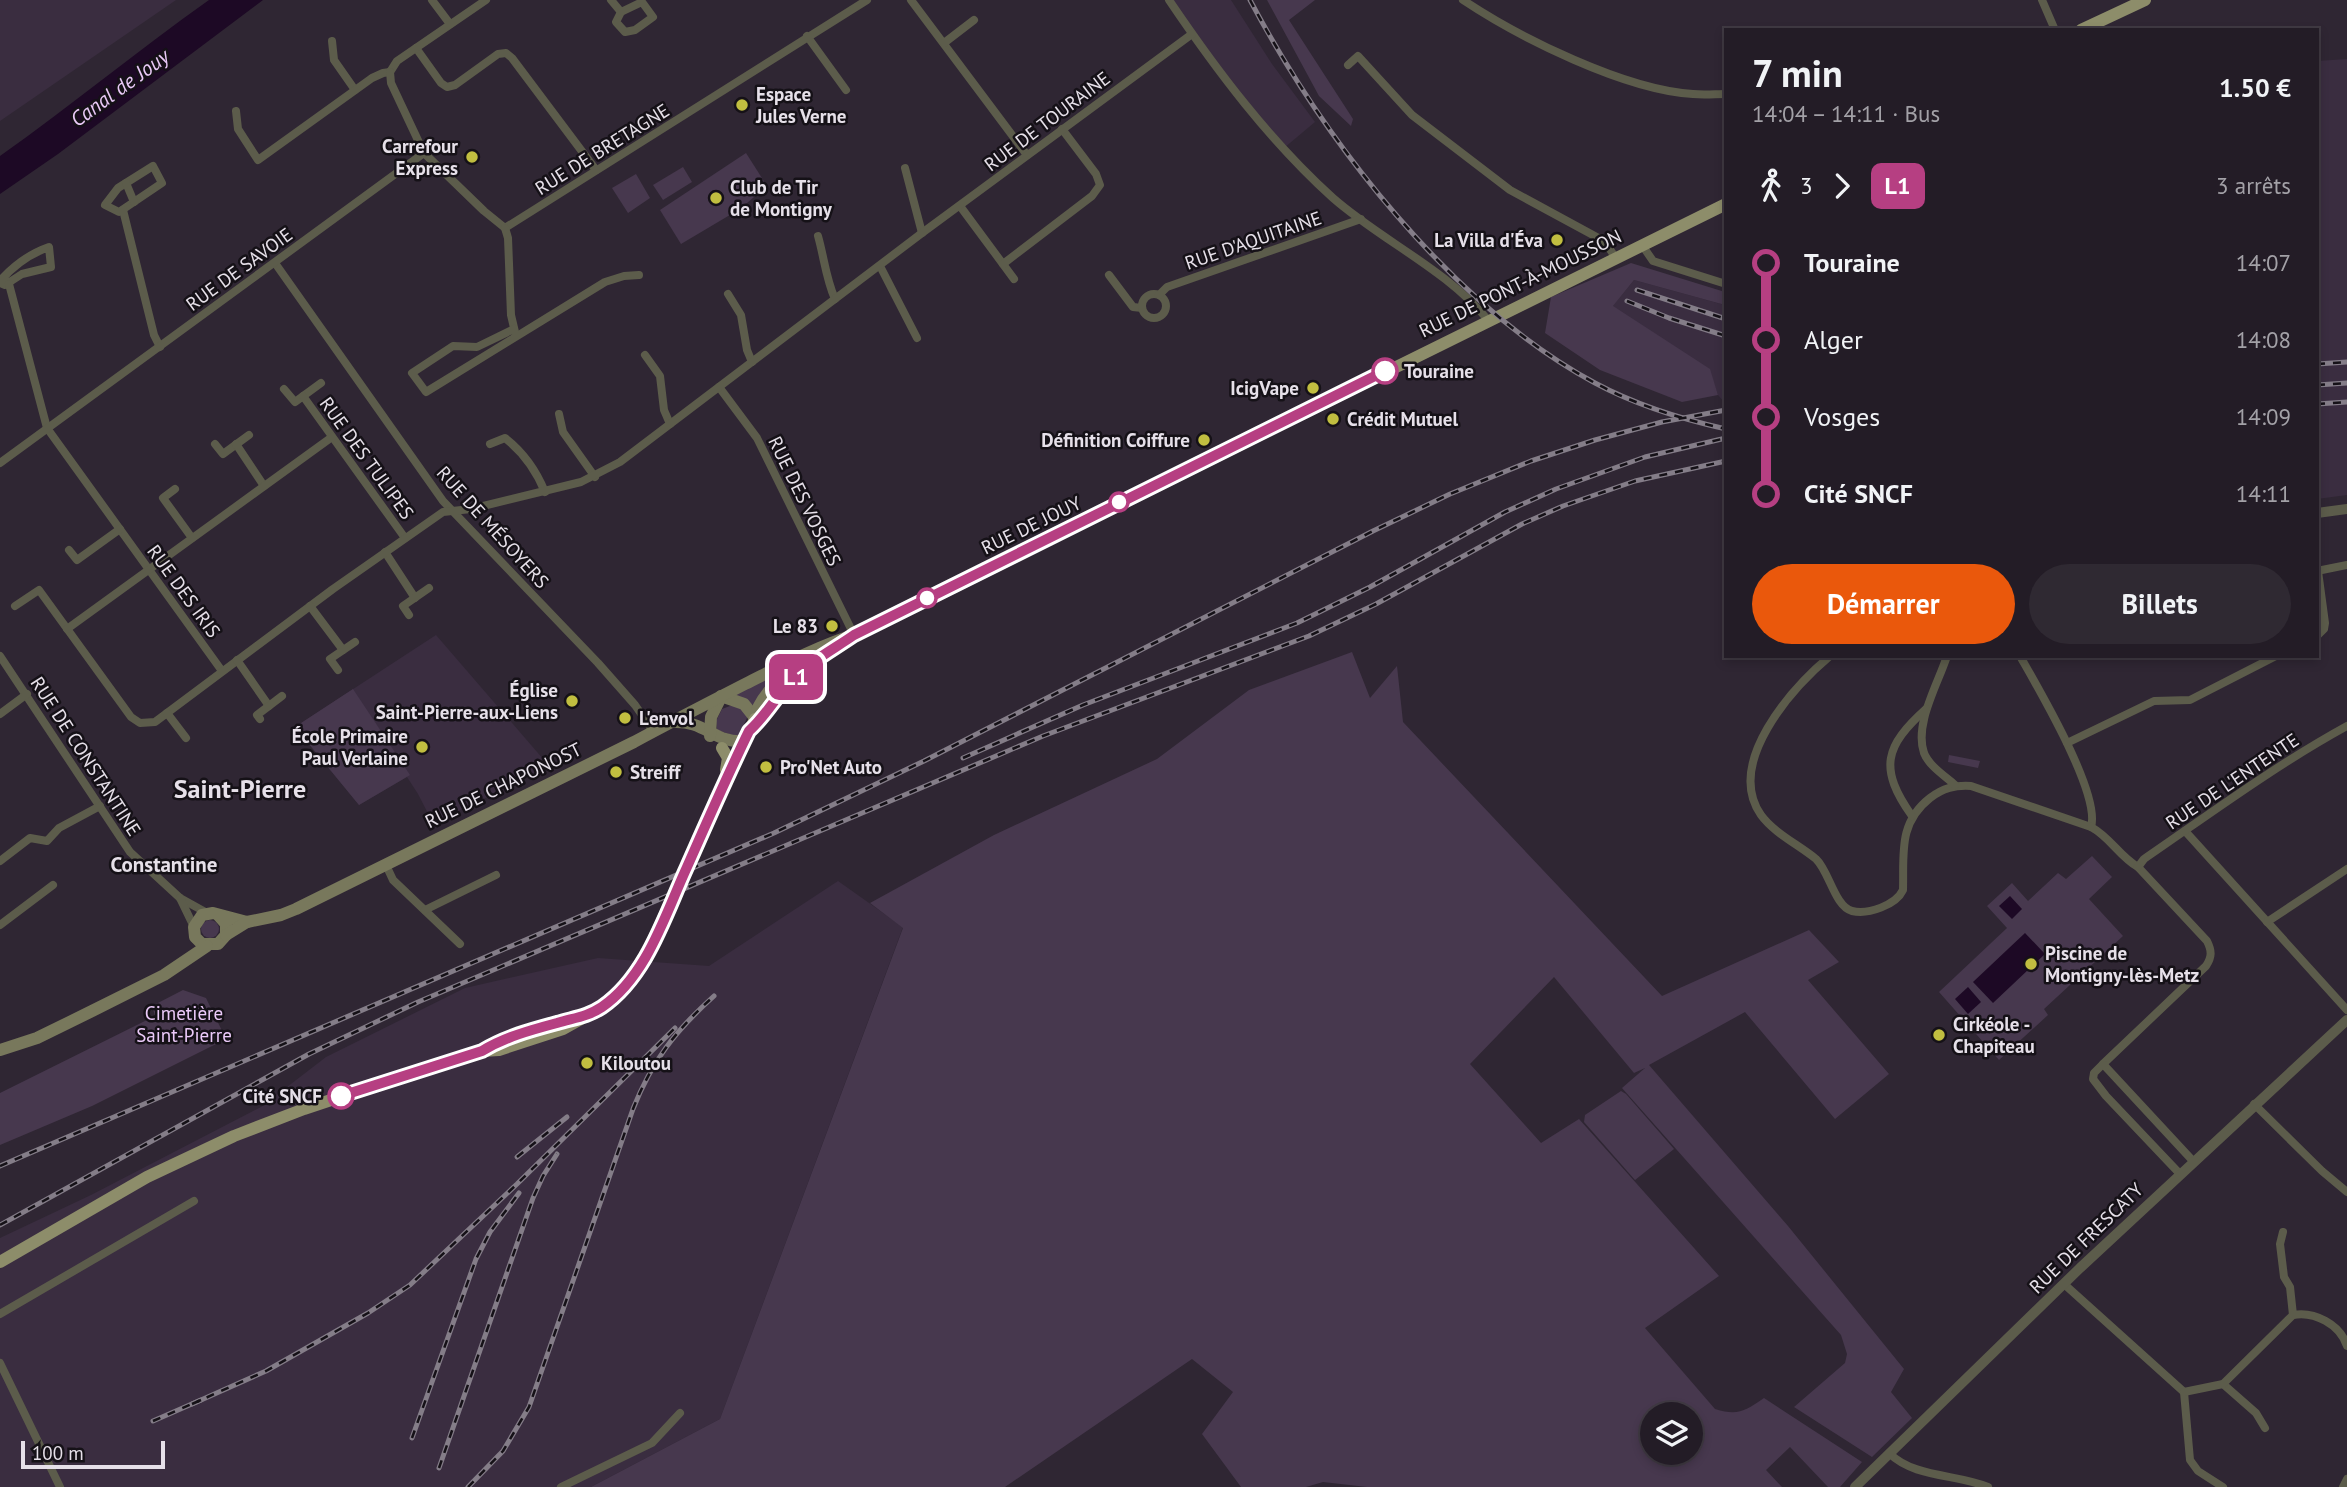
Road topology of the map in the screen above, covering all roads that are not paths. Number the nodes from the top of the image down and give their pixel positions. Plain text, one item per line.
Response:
1 (432, 0) edge
2 (486, 0) edge
3 (611, 0) edge
4 (867, 0) edge
5 (911, 0) edge
6 (1169, 0) edge
7 (1463, 0) edge
8 (2042, 0) edge
9 (2145, 0) edge
10 (621, 12) dead end
11 (974, 20) dead end
12 (450, 24) junction
13 (2096, 27) edge
14 (2054, 28) edge
15 (1192, 34) junction
16 (807, 36) junction
17 (332, 41) dead end
18 (944, 43) junction
19 (416, 48) junction
20 (1348, 65) dead end
21 (390, 72) junction
22 (355, 90) junction
23 (846, 90) dead end
24 (1724, 94) edge
25 (236, 111) dead end
26 (1062, 129) junction
27 (424, 153) junction
28 (1027, 155) junction
29 (905, 168) dead end
30 (596, 170) junction
31 (126, 183) junction
32 (134, 202) junction
33 (1724, 205) edge
34 (960, 206) junction
35 (123, 210) junction
36 (1361, 219) junction
37 (505, 228) junction
38 (922, 233) junction
39 (818, 236) dead end
40 (1642, 244) junction
41 (1616, 258) junction
42 (275, 263) junction
43 (1003, 264) junction
44 (880, 265) junction
45 (639, 275) dead end
46 (1109, 275) dead end
47 (1014, 279) dead end
48 (3, 282) edge
49 (1724, 283) edge
50 (728, 293) dead end
51 (1159, 295) junction
52 (835, 299) junction
53 (1142, 308) junction
54 (1488, 320) junction
55 (515, 332) junction
56 (917, 338) dead end
57 (160, 347) junction
58 (477, 347) junction
59 (485, 354) junction
60 (645, 355) dead end
61 (752, 362) junction
62 (321, 383) dead end
63 (719, 387) junction
64 (284, 389) dead end
65 (303, 396) junction
66 (1332, 397) joint
67 (559, 414) dead end
68 (670, 424) junction
69 (47, 428) junction
70 (249, 435) dead end
71 (332, 437) junction
72 (215, 444) dead end
73 (236, 444) junction
74 (490, 444) dead end
75 (0, 463) edge
76 (595, 477) junction
77 (264, 486) junction
78 (174, 489) dead end
79 (545, 492) junction
80 (2347, 509) edge
81 (453, 511) junction
82 (2319, 513) edge
83 (120, 529) junction
84 (192, 538) junction
85 (405, 538) junction
86 (69, 550) dead end
87 (385, 552) junction
88 (2347, 565) edge
89 (149, 569) junction
90 (2319, 571) edge
91 (2319, 584) edge
92 (429, 588) dead end
93 (415, 598) junction
94 (15, 606) dead end
95 (310, 606) junction
96 (409, 615) dead end
97 (67, 629) junction
98 (2319, 634) edge
99 (854, 635) junction
100 (355, 642) dead end
101 (821, 645) junction
102 (343, 650) junction
103 (0, 657) edge
104 (1828, 658) edge
105 (1946, 658) edge
106 (2021, 658) edge
107 (2272, 658) edge
108 (237, 660) junction
109 (338, 670) dead end
110 (222, 671) junction
111 (771, 671) joint
112 (27, 694) junction
113 (282, 696) dead end
114 (721, 696) junction
115 (269, 705) junction
116 (1926, 709) junction
117 (167, 713) junction
118 (0, 715) edge
119 (260, 719) dead end
120 (755, 719) junction
121 (671, 723) junction
122 (2347, 726) edge
123 (653, 731) junction
124 (710, 733) junction
125 (747, 736) junction
126 (186, 738) dead end
127 (2067, 743) junction
128 (1955, 785) junction
129 (715, 805) junction
130 (100, 806) junction
131 (1912, 816) junction
132 (2091, 827) junction
133 (2185, 831) junction
134 (0, 860) edge
135 (386, 865) junction
136 (2138, 867) junction
137 (2347, 869) edge
138 (496, 875) dead end
139 (53, 885) dead end
140 (180, 898) junction
141 (425, 909) junction
142 (213, 914) junction
143 (247, 922) junction
144 (2267, 922) junction
145 (0, 925) edge
146 (194, 930) junction
147 (226, 935) junction
148 (460, 944) dead end
149 (207, 946) junction
150 (184, 961) junction
151 (2347, 1010) edge
152 (2347, 1020) edge
153 (0, 1050) edge
154 (2103, 1064) junction
155 (2254, 1104) junction
156 (2193, 1161) junction
157 (2180, 1174) junction
158 (2347, 1192) edge
159 (194, 1200) dead end
160 (2283, 1232) dead end
161 (0, 1262) edge
162 (2064, 1284) junction
163 (0, 1314) edge
164 (2293, 1315) junction
165 (2347, 1346) edge
166 (0, 1363) edge
167 (2223, 1384) junction
168 (2184, 1392) junction
169 (680, 1413) dead end
170 (2265, 1428) dead end
171 (1889, 1453) junction
172 (2347, 1479) edge
173 (60, 1487) edge
174 (561, 1487) edge
175 (1855, 1487) edge
176 (1988, 1487) edge
177 (2224, 1487) edge
178 (2343, 1487) edge

1 - 12 street
2 - 12 street
3 - 10 street
4 - 16 street, RUE DE BRETAGNE
5 - 18 street
6 - 15 street
7 - 24 street
8 - 14 street
9 - 13 main road
11 - 18 street
12 - 19 street
15 - 26 street, RUE DE TOURAINE
15 - 36 street
16 - 23 street
16 - 30 street, RUE DE BRETAGNE
17 - 22 street
18 - 28 street
19 - 21 street
19 - 30 street
20 - 41 street
21 - 22 street
21 - 27 street
22 - 25 street
26 - 28 street, RUE DE TOURAINE
26 - 43 street
27 - 37 street
27 - 42 street, RUE DE SAVOIE
28 - 34 street, RUE DE TOURAINE
29 - 38 street
30 - 37 street, RUE DE BRETAGNE
31 - 32 street
31 - 32 street
31 - 35 street
32 - 35 street
33 - 40 main road, RUE DE PONT-À-MOUSSON
34 - 38 street, RUE DE TOURAINE
34 - 43 street
35 - 57 street
36 - 51 street, RUE D'AQUITAINE
36 - 54 street
37 - 55 street
38 - 44 street, RUE DE TOURAINE
39 - 52 street
40 - 41 main road, RUE DE PONT-À-MOUSSON
40 - 49 street
41 - 54 main road, RUE DE PONT-À-MOUSSON
42 - 57 street, RUE DE SAVOIE
42 - 81 street, RUE DE MÉSOYERS
43 - 47 street
44 - 52 street, RUE DE TOURAINE
44 - 56 street
45 - 55 street
46 - 53 street
48 - 48 street
48 - 69 street
50 - 61 street
51 - 53 street, RUE D'AQUITAINE
51 - 53 street
52 - 61 street, RUE DE TOURAINE
54 - 66 main road, RUE DE PONT-À-MOUSSON
55 - 58 street
55 - 59 street
57 - 69 street, RUE DE SAVOIE
58 - 59 street
58 - 59 street
60 - 68 street
61 - 63 street, RUE DE TOURAINE
62 - 65 street, RUE DES TULIPES
63 - 68 street, RUE DE TOURAINE
63 - 99 street, RUE DES VOSGES
64 - 65 street, RUE DES TULIPES
65 - 71 street, RUE DES TULIPES
66 - 99 main road, RUE DE JOUY
67 - 76 street
68 - 76 street, RUE DE TOURAINE
69 - 75 street, RUE DE SAVOIE
69 - 83 street, RUE DES IRIS
70 - 73 street
71 - 77 street
71 - 85 street, RUE DES TULIPES
72 - 73 street
73 - 77 street
74 - 79 street
76 - 79 street, RUE DE TOURAINE
77 - 84 street
78 - 84 street
79 - 81 street, RUE DE TOURAINE
80 - 82 street
81 - 85 street, RUE DE TOURAINE
81 - 123 street, RUE DE MÉSOYERS
83 - 86 street
83 - 89 street, RUE DES IRIS
84 - 89 street
85 - 87 street, RUE DE TOURAINE
87 - 93 street
87 - 95 street, RUE DE TOURAINE
88 - 90 street
89 - 97 street
89 - 110 street, RUE DES IRIS
91 - 98 street
92 - 93 street
93 - 96 street
94 - 97 street
95 - 102 street
95 - 108 street, RUE DE TOURAINE
97 - 117 street, RUE DE TOURAINE
99 - 101 main road, RUE DE JOUY
99 - 125 main road
100 - 102 street
101 - 111 main road, RUE DE JOUY
101 - 120 main road, RUE DE JOUY
102 - 109 street
103 - 112 street, RUE DE CONSTANTINE
104 - 131 street
105 - 116 street
106 - 127 street
107 - 127 street
108 - 110 street, RUE DE TOURAINE
108 - 115 street
110 - 117 street, RUE DE TOURAINE
111 - 114 main road, RUE DE CHAPONOST
112 - 118 street
112 - 130 street, RUE DE CONSTANTINE
113 - 115 street
114 - 120 main road
114 - 121 main road, RUE DE CHAPONOST
114 - 124 main road
115 - 119 street
116 - 128 street
116 - 131 street
117 - 126 street
120 - 125 main road, RUE DE JOUY
121 - 123 main road, RUE DE CHAPONOST
121 - 124 main road
122 - 133 street, RUE DE L'ENTENTE
123 - 135 main road, RUE DE CHAPONOST
124 - 125 main road
124 - 129 main road
125 - 129 main road, RUE DE JOUY
127 - 132 street
128 - 131 street
128 - 132 street
129 - 161 main road, RUE DE JOUY
130 - 134 street
130 - 140 street, RUE DE CONSTANTINE
132 - 136 street
133 - 136 street, RUE DE L'ENTENTE
133 - 144 street
135 - 141 street
135 - 143 main road, RUE DE CHAPONOST
136 - 154 street
137 - 144 street
138 - 141 street
139 - 145 street
140 - 142 street, RUE DE CONSTANTINE
140 - 146 street, RUE DE CONSTANTINE
141 - 148 street
142 - 143 main road, RUE DE CHAPONOST
142 - 146 main road
142 - 147 main road
143 - 147 main road, RUE DE CHAPONOST
144 - 151 street
146 - 149 main road
146 - 150 main road
147 - 149 main road
149 - 150 main road
150 - 153 main road
152 - 155 street, RUE DE FRESCATY
154 - 156 street
154 - 157 street
155 - 156 street, RUE DE FRESCATY
155 - 158 street
156 - 157 street, RUE DE FRESCATY
157 - 162 street, RUE DE FRESCATY
159 - 163 street
160 - 164 street
162 - 168 street
162 - 171 street, RUE DE FRESCATY
164 - 165 street
164 - 167 street
166 - 173 street
167 - 168 street
167 - 170 street
168 - 177 street
169 - 174 street
171 - 175 street, RUE DE FRESCATY
171 - 176 street
172 - 178 street

